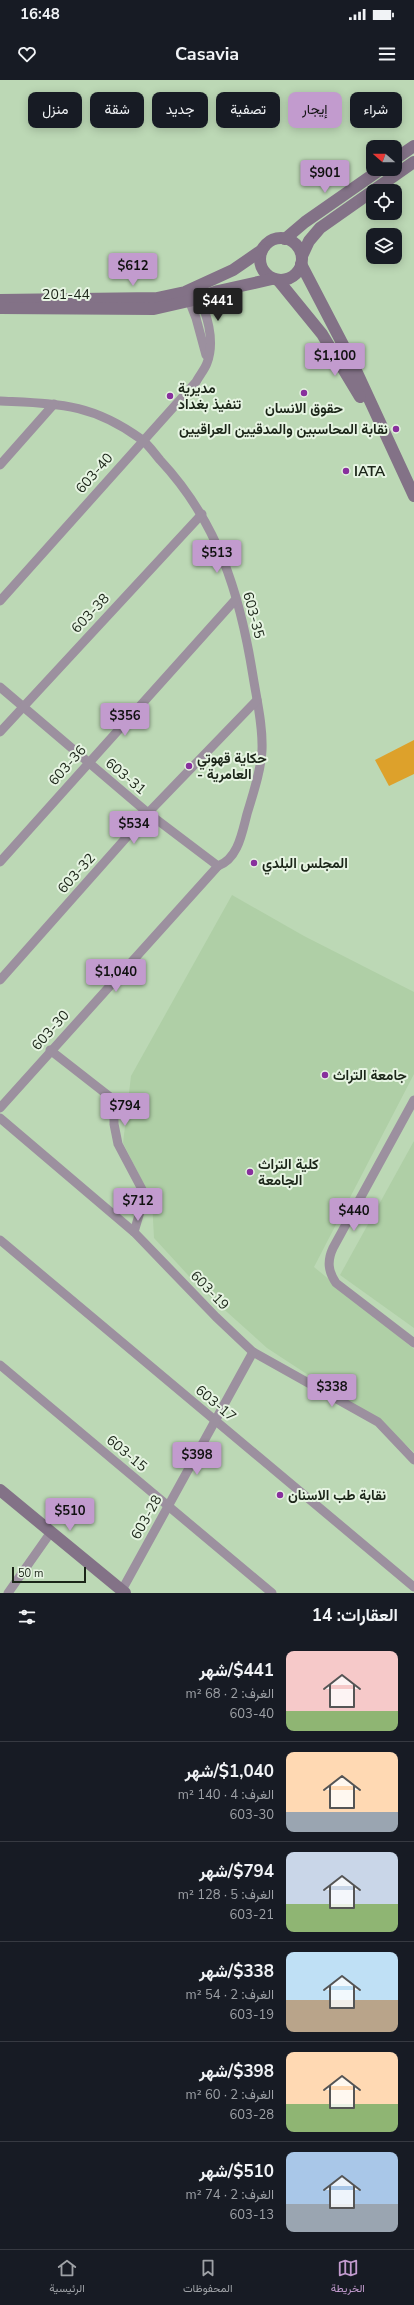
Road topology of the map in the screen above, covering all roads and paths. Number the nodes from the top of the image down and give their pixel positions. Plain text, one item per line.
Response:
1 (414, 146) edge
2 (402, 154) edge
3 (414, 162) edge
4 (371, 176) edge
5 (285, 239) junction
6 (262, 250) junction
7 (301, 260) junction
8 (275, 279) junction
9 (192, 294) junction
10 (0, 300) edge
11 (0, 308) edge
12 (0, 401) edge
13 (54, 404) junction
14 (142, 440) junction
15 (0, 465) edge
16 (399, 465) junction
17 (414, 496) edge
18 (202, 514) junction
19 (236, 599) junction
20 (0, 601) edge
21 (0, 687) edge
22 (257, 700) junction
23 (22, 706) junction
24 (0, 732) edge
25 (88, 762) junction
26 (148, 813) junction
27 (0, 862) edge
28 (218, 866) junction
29 (0, 980) edge
30 (50, 1050) junction
31 (414, 1100) edge
32 (0, 1108) edge
33 (0, 1118) edge
34 (134, 1232) junction
35 (0, 1240) edge
36 (414, 1343) edge
37 (253, 1352) junction
38 (0, 1365) edge
39 (215, 1421) junction
40 (414, 1460) edge
41 (0, 1490) edge
42 (168, 1506) junction
43 (51, 1532) junction
44 (414, 1587) edge
45 (124, 1592) edge
46 (8, 1593) edge
47 (272, 1593) edge

1 - 2 street
3 - 7 street
4 - 5 street
5 - 6 street
5 - 7 street
6 - 8 street
6 - 9 street, 201-44
7 - 8 street
7 - 16 street
8 - 9 street, 201-44
8 - 16 street
9 - 10 street, 201-44
9 - 11 street, 201-44
9 - 14 street, 603-40
12 - 13 street, 603-35
13 - 14 street, 603-35
13 - 15 street
14 - 18 street, 603-35
14 - 20 street, 603-40
16 - 17 street
18 - 19 street, 603-35
18 - 23 street, 603-38
19 - 22 street, 603-35
19 - 25 street, 603-36
21 - 23 street, 603-31
22 - 26 street, 603-32
22 - 28 street, 603-35
23 - 24 street, 603-38
23 - 25 street, 603-31
25 - 26 street, 603-31
25 - 27 street, 603-36
26 - 28 street, 603-31
26 - 29 street, 603-32
28 - 30 street, 603-30
30 - 32 street, 603-30
30 - 34 street
31 - 36 street
33 - 34 street, 603-19
34 - 37 street, 603-19
35 - 39 street, 603-17
37 - 39 street, 603-28
37 - 40 street, 603-19
38 - 42 street, 603-15
39 - 42 street, 603-28
39 - 44 street, 603-17
41 - 43 street
42 - 45 street, 603-28
42 - 47 street, 603-15
43 - 45 street
43 - 46 street

